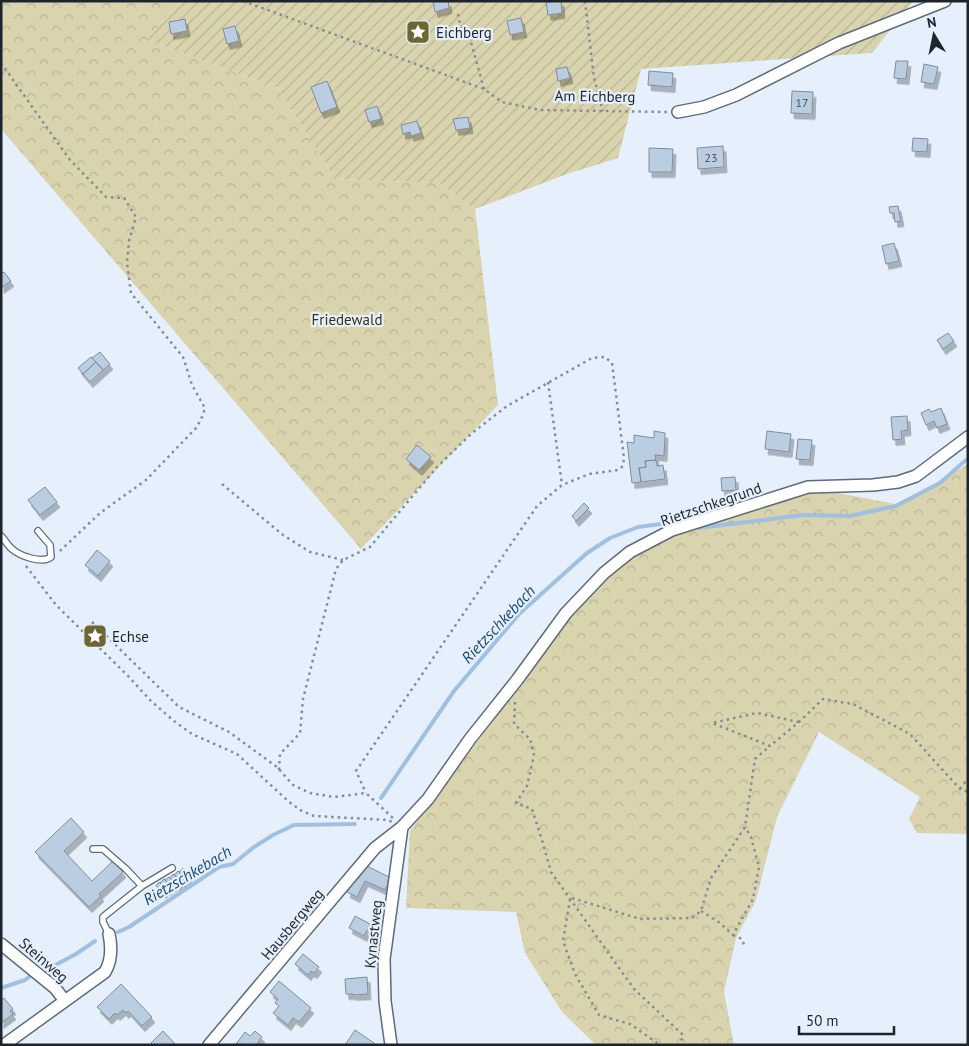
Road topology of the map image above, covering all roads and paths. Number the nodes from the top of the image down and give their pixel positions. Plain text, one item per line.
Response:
1 (243, 1) edge
2 (585, 1) edge
3 (945, 1) edge
4 (458, 14) dead end
5 (1, 63) edge
6 (484, 89) junction
7 (603, 110) junction
8 (678, 112) joint
9 (548, 382) junction
10 (968, 437) edge
11 (222, 484) dead end
12 (562, 484) junction
13 (38, 531) dead end
14 (1, 536) edge
15 (12, 550) junction
16 (61, 550) dead end
17 (343, 560) junction
18 (92, 622) dead end
19 (517, 680) junction
20 (799, 722) junction
21 (770, 746) junction
22 (279, 770) junction
23 (968, 778) edge
24 (960, 789) junction
25 (968, 792) edge
26 (366, 793) junction
27 (402, 827) junction
28 (745, 827) junction
29 (93, 849) dead end
30 (172, 868) dead end
31 (142, 886) junction
32 (570, 898) junction
33 (701, 911) junction
34 (109, 934) joint
35 (733, 935) junction
36 (1, 944) edge
37 (744, 945) dead end
38 (65, 1001) junction
39 (4, 1045) edge
40 (209, 1045) edge
41 (391, 1045) edge
42 (660, 1045) edge
43 (680, 1045) edge

1 - 6 path, Am Eichberg
2 - 7 path
3 - 8 street
4 - 6 path
5 - 16 path
6 - 7 path, Am Eichberg
7 - 8 path, Am Eichberg
9 - 12 path
9 - 12 path
9 - 17 path
10 - 19 street, Rietzschkegrund
11 - 17 path
12 - 26 path
13 - 15 lane
14 - 15 lane
15 - 27 path
17 - 22 path
18 - 22 path
19 - 27 street, Rietzschkegrund
19 - 32 path
20 - 21 path
20 - 21 path
20 - 24 path
21 - 28 path
22 - 26 path
23 - 24 path
24 - 25 path
26 - 27 path
27 - 40 street, Hausbergweg
27 - 41 street, Kynastweg
28 - 33 path
28 - 35 path
29 - 31 lane
30 - 31 lane
31 - 34 lane
32 - 33 path
32 - 42 path
32 - 43 path
33 - 35 path
34 - 38 street
35 - 37 path
36 - 38 street, Steinweg
38 - 39 street

